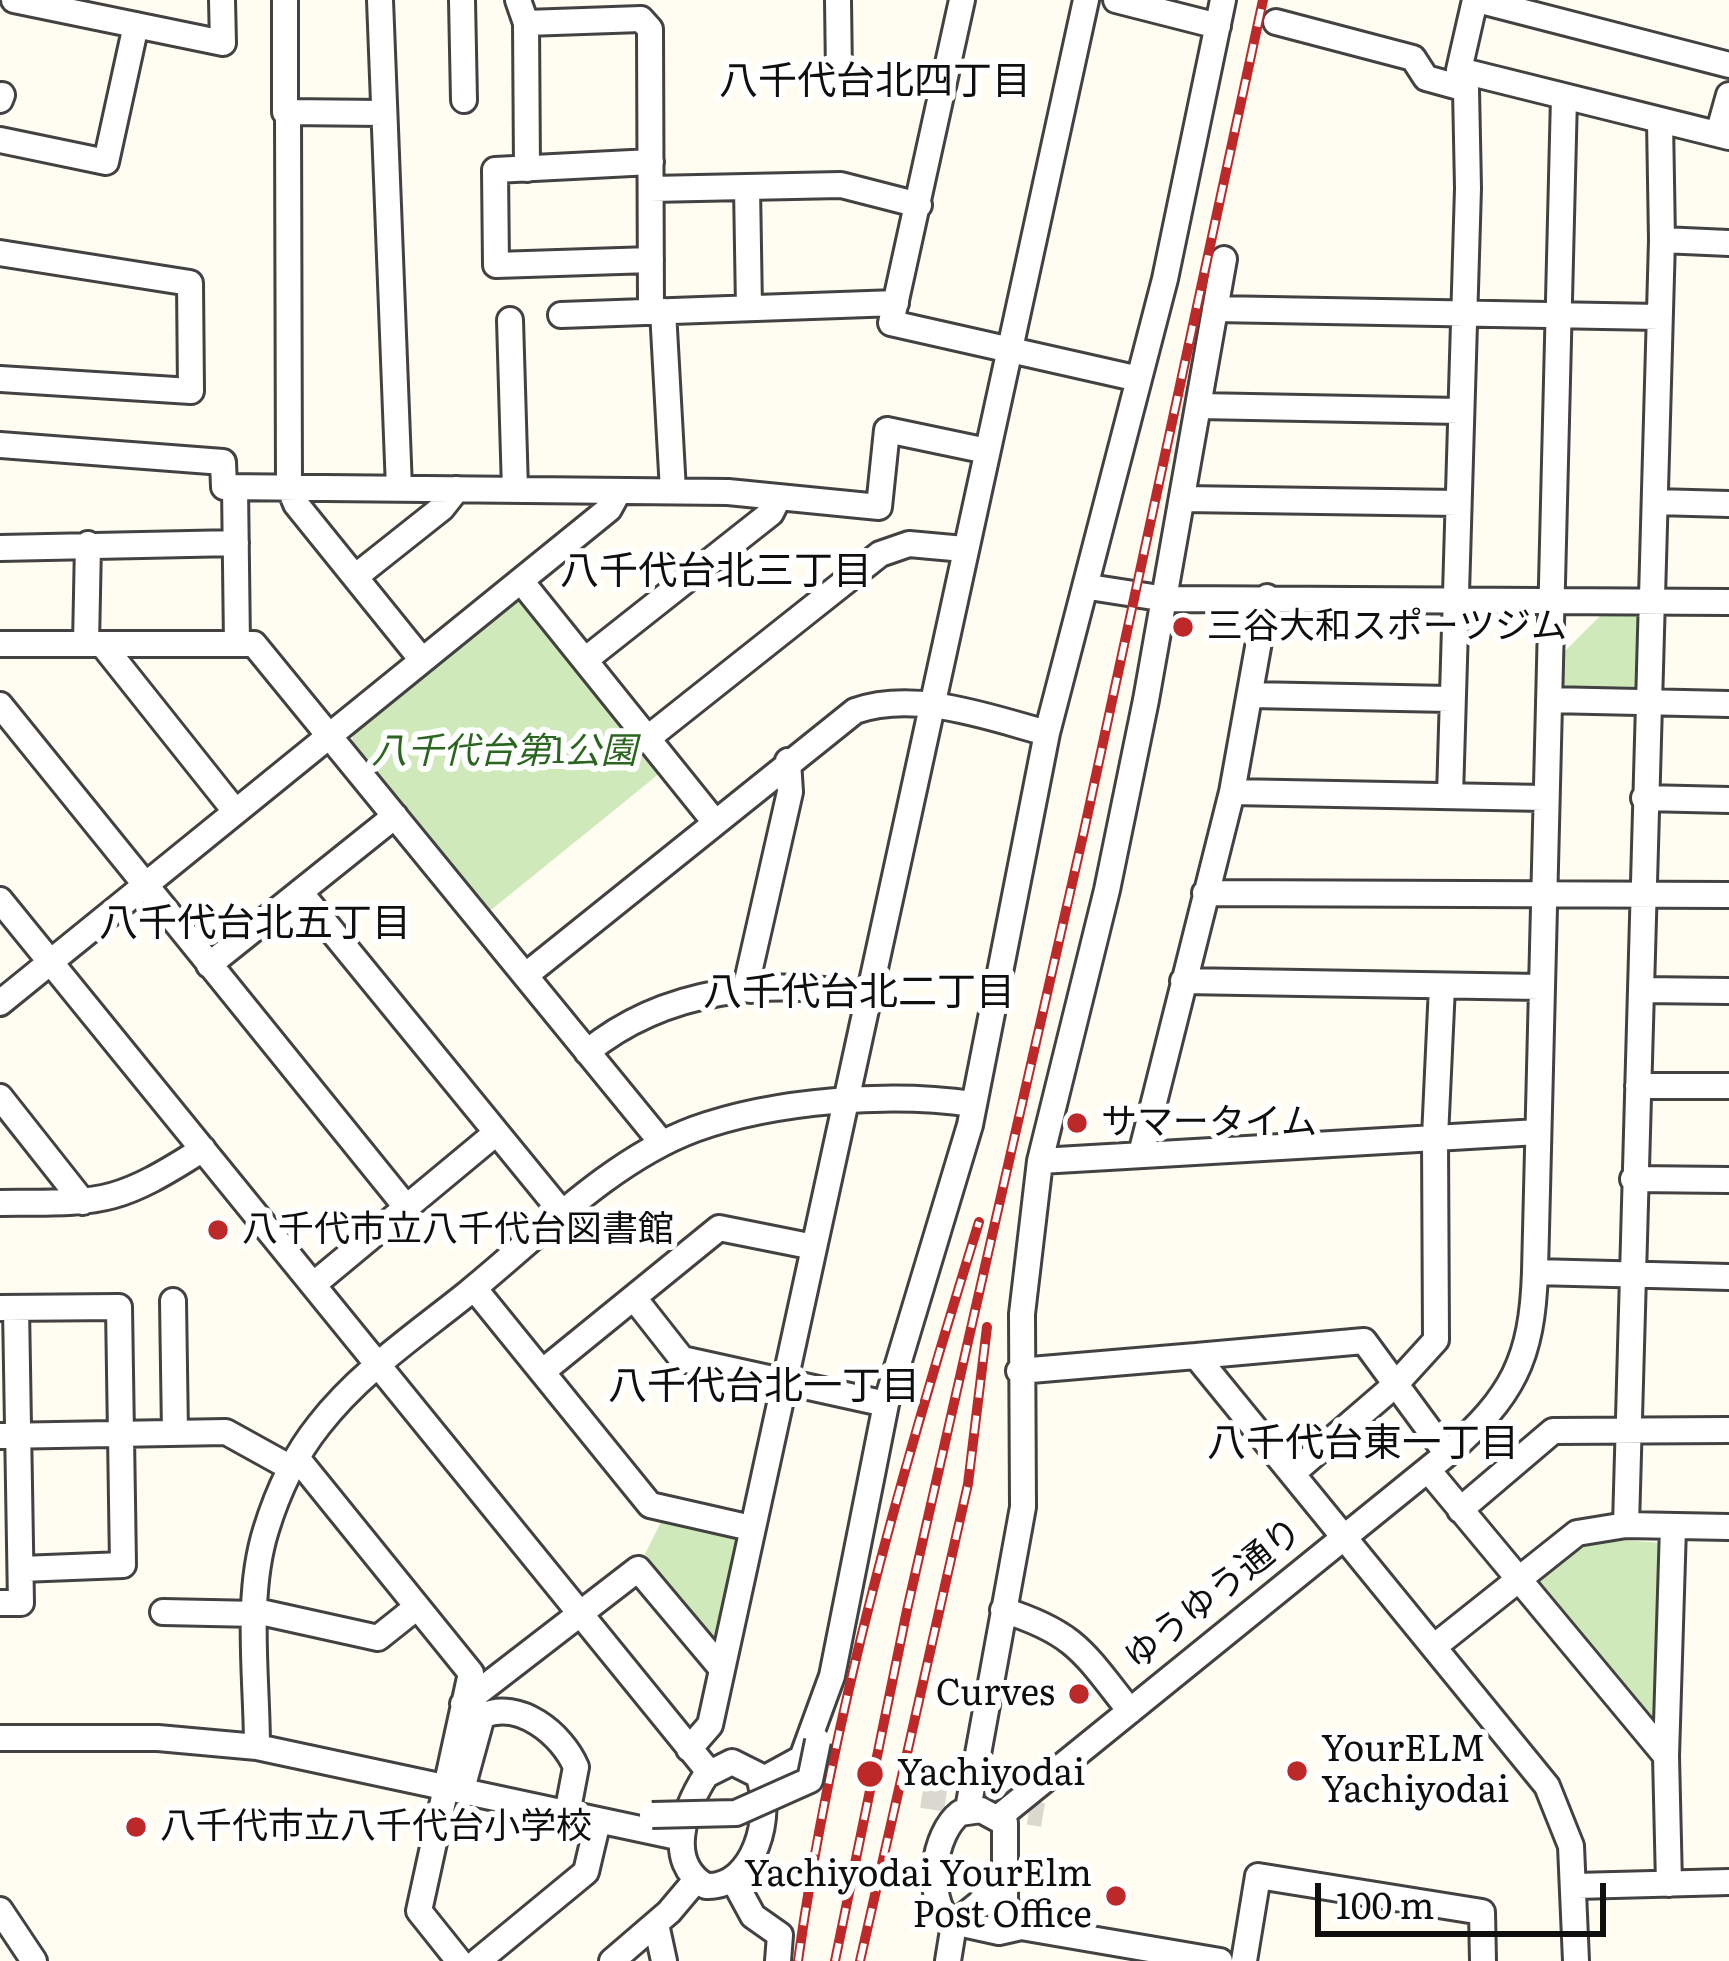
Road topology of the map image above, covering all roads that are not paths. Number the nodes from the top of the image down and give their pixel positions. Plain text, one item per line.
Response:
1 (14, 0) edge
2 (222, 0) edge
3 (285, 0) edge
4 (380, 0) edge
5 (462, 0) edge
6 (838, 0) edge
7 (962, 0) edge
8 (1086, 0) edge
9 (1116, 0) edge
10 (1223, 0) edge
11 (1476, 0) edge
12 (522, 12) edge
13 (1276, 22) dead end
14 (136, 25) junction
15 (1218, 26) junction
16 (1729, 65) edge
17 (839, 74) dead end
18 (1462, 80) junction
19 (1729, 95) edge
20 (1564, 97) junction
21 (464, 100) dead end
22 (288, 112) junction
23 (385, 112) junction
24 (1660, 121) junction
25 (1724, 136) edge
26 (0, 140) edge
27 (651, 162) junction
28 (527, 169) junction
29 (747, 187) junction
30 (651, 189) junction
31 (919, 205) junction
32 (1662, 240) junction
33 (1729, 243) edge
34 (0, 253) edge
35 (1224, 259) dead end
36 (651, 260) junction
37 (896, 303) junction
38 (749, 308) junction
39 (1215, 309) junction
40 (657, 311) junction
41 (1463, 312) junction
42 (1562, 314) junction
43 (561, 315) dead end
44 (1659, 317) junction
45 (510, 320) dead end
46 (1010, 350) junction
47 (0, 379) edge
48 (1139, 379) junction
49 (1199, 406) junction
50 (1460, 410) junction
51 (0, 445) edge
52 (988, 451) junction
53 (235, 487) junction
54 (289, 487) junction
55 (399, 488) junction
56 (457, 489) junction
57 (514, 490) junction
58 (619, 491) junction
59 (673, 491) junction
60 (779, 497) junction
61 (1183, 500) junction
62 (1655, 502) junction
63 (1458, 503) junction
64 (1729, 503) edge
65 (236, 543) junction
66 (88, 544) junction
67 (0, 548) edge
68 (964, 549) junction
69 (355, 577) junction
70 (521, 580) junction
71 (1089, 587) junction
72 (1267, 597) junction
73 (1166, 599) junction
74 (1454, 599) junction
75 (1651, 601) junction
76 (1551, 602) junction
77 (1729, 602) edge
78 (0, 644) edge
79 (94, 644) junction
80 (237, 644) junction
81 (422, 660) junction
82 (585, 660) junction
83 (1251, 695) junction
84 (1450, 699) junction
85 (1549, 700) junction
86 (1647, 703) junction
87 (1729, 704) edge
88 (0, 705) edge
89 (932, 706) junction
90 (1047, 733) junction
91 (329, 736) junction
92 (648, 738) junction
93 (788, 761) junction
94 (1232, 792) junction
95 (1450, 796) junction
96 (1544, 798) junction
97 (1644, 798) junction
98 (1729, 800) edge
99 (235, 811) junction
100 (394, 816) junction
101 (714, 820) junction
102 (145, 885) junction
103 (300, 892) junction
104 (1205, 893) junction
105 (1643, 896) junction
106 (1729, 896) edge
107 (1542, 897) junction
108 (0, 900) edge
109 (51, 962) junction
110 (209, 965) junction
111 (526, 975) junction
112 (1184, 981) junction
113 (1442, 986) junction
114 (1540, 987) junction
115 (751, 990) junction
116 (1641, 990) junction
117 (1729, 992) edge
118 (866, 997) junction
119 (0, 1003) edge
120 (586, 1052) junction
121 (1638, 1086) junction
122 (1729, 1086) edge
123 (0, 1097) edge
124 (844, 1102) junction
125 (974, 1104) junction
126 (1538, 1132) junction
127 (496, 1133) junction
128 (1435, 1137) junction
129 (662, 1143) junction
130 (202, 1149) junction
131 (1141, 1154) junction
132 (1040, 1161) junction
133 (1633, 1179) junction
134 (1729, 1180) edge
135 (83, 1202) junction
136 (0, 1203) edge
137 (407, 1208) junction
138 (564, 1215) junction
139 (814, 1247) junction
140 (1535, 1272) junction
141 (1629, 1275) junction
142 (1729, 1277) edge
143 (313, 1285) junction
144 (474, 1288) junction
145 (634, 1298) junction
146 (173, 1301) dead end
147 (8, 1308) edge
148 (1196, 1356) junction
149 (379, 1366) junction
150 (1019, 1371) junction
151 (542, 1372) junction
152 (784, 1384) junction
153 (1396, 1385) junction
154 (886, 1404) junction
155 (1729, 1430) edge
156 (1627, 1431) junction
157 (175, 1433) junction
158 (121, 1434) junction
159 (9, 1436) edge
160 (1438, 1462) junction
161 (294, 1463) junction
162 (1293, 1473) junction
163 (1460, 1510) junction
164 (1626, 1525) junction
165 (1729, 1526) edge
166 (1673, 1527) junction
167 (751, 1528) junction
168 (1344, 1536) junction
169 (21, 1569) junction
170 (1516, 1580) junction
171 (0, 1604) edge
172 (417, 1607) junction
173 (1003, 1610) junction
174 (163, 1612) dead end
175 (256, 1613) junction
176 (580, 1615) junction
177 (1435, 1646) junction
178 (722, 1669) junction
179 (463, 1705) junction
180 (1130, 1711) junction
181 (0, 1738) edge
182 (818, 1741) dead end
183 (256, 1747) junction
184 (689, 1749) junction
185 (1666, 1756) junction
186 (709, 1772) junction
187 (760, 1781) junction
188 (454, 1787) junction
189 (968, 1809) junction
190 (567, 1814) junction
191 (652, 1816) dead end
192 (999, 1817) junction
193 (598, 1821) junction
194 (682, 1838) junction
195 (1001, 1875) junction
196 (696, 1880) junction
197 (734, 1881) junction
198 (1729, 1882) edge
199 (1669, 1884) junction
200 (1576, 1886) junction
201 (3, 1923) edge
202 (656, 1924) junction
203 (954, 1924) junction
204 (1021, 1927) junction
205 (34, 1961) edge
206 (459, 1961) edge
207 (478, 1961) edge
208 (612, 1961) edge
209 (664, 1961) edge
210 (778, 1961) edge
211 (948, 1961) edge
212 (1220, 1961) edge
213 (1244, 1961) edge
214 (1483, 1961) edge
215 (1576, 1961) edge

1 - 14 street
2 - 14 street
3 - 22 street
4 - 23 street
5 - 21 street
6 - 17 street
7 - 31 street
8 - 46 street
9 - 15 street
10 - 15 street
11 - 16 street
11 - 18 street
12 - 27 street
12 - 28 street
13 - 18 street
14 - 26 street
15 - 48 street
18 - 20 street
18 - 41 street
19 - 25 street
20 - 24 street
20 - 42 street, ゆうゆう通り
22 - 23 street
22 - 54 street
23 - 55 street
24 - 25 street
24 - 32 street
27 - 28 street
27 - 30 street
28 - 36 street
29 - 30 street
29 - 31 street
29 - 38 street
30 - 36 street
31 - 37 street
32 - 33 street
32 - 44 street
34 - 47 street
35 - 39 street
36 - 40 street
37 - 38 street
37 - 46 street
38 - 40 street
39 - 41 street
39 - 49 street
40 - 43 street
40 - 59 street
41 - 42 street
41 - 50 street
42 - 44 street
42 - 76 street, ゆうゆう通り
44 - 62 street
45 - 57 street
46 - 48 street
46 - 52 street
48 - 71 street
49 - 50 street
49 - 61 street
50 - 63 street
51 - 53 street
52 - 60 street
52 - 68 street
53 - 54 street
53 - 65 street
54 - 55 street
54 - 69 street
55 - 56 street
56 - 57 street
56 - 69 street
57 - 58 street
58 - 59 street
58 - 70 street
59 - 60 street
60 - 82 street
61 - 63 street
61 - 73 street
62 - 64 street
62 - 75 street
63 - 74 street
65 - 66 street
65 - 80 street
66 - 67 street
66 - 79 street
68 - 89 street
68 - 92 street
69 - 81 street
70 - 81 street
70 - 82 street
71 - 73 street
71 - 90 street
72 - 73 street
72 - 74 street
72 - 83 street
73 - 132 street
74 - 76 street
74 - 84 street
75 - 76 street
75 - 77 street
75 - 86 street
76 - 85 street, ゆうゆう通り
78 - 79 street
79 - 80 street
79 - 99 street
80 - 91 street
81 - 91 street
82 - 92 street
83 - 84 street
83 - 94 street
84 - 95 street
85 - 86 street
85 - 96 street, ゆうゆう通り
86 - 87 street
86 - 97 street
88 - 102 street
89 - 90 street
89 - 93 street
89 - 118 street
90 - 125 street
91 - 99 street
91 - 100 street
92 - 101 street
93 - 101 street
93 - 115 street
94 - 95 street
94 - 104 street
95 - 96 street
96 - 107 street, ゆうゆう通り
97 - 98 street
97 - 105 street
99 - 102 street
100 - 103 street
100 - 111 street
101 - 111 street
102 - 109 street
102 - 110 street
103 - 110 street
103 - 127 street
104 - 107 street
104 - 112 street
105 - 106 street
105 - 107 street
105 - 116 street
107 - 114 street, ゆうゆう通り
108 - 109 street
109 - 119 street
109 - 130 street
110 - 137 street
111 - 120 street
112 - 113 street
112 - 131 street
113 - 114 street
113 - 128 street
114 - 126 street, ゆうゆう通り
115 - 118 street
115 - 120 street
116 - 117 street
116 - 121 street
118 - 124 street
120 - 129 street
121 - 122 street
121 - 133 street
123 - 135 street
124 - 125 street
124 - 129 street
124 - 139 street
125 - 154 street
126 - 128 street
126 - 140 street, ゆうゆう通り
127 - 137 street
127 - 138 street
128 - 131 street
128 - 153 street
129 - 138 street
130 - 135 street
130 - 143 street
131 - 132 street
132 - 150 street
133 - 134 street
133 - 141 street
135 - 136 street
137 - 143 street
138 - 144 street
139 - 145 street
139 - 152 street
140 - 141 street
140 - 160 street, ゆうゆう通り
141 - 142 street
141 - 156 street
143 - 149 street
144 - 149 street
144 - 151 street
145 - 151 street
145 - 152 street
146 - 157 street
147 - 158 street
147 - 159 street
148 - 150 street
148 - 153 street
148 - 162 street, ゆうゆう通り
149 - 161 street
149 - 176 street
150 - 173 street
151 - 167 street
152 - 154 street
152 - 167 street
153 - 160 street
153 - 162 street
154 - 187 street
155 - 156 street
156 - 163 street
156 - 164 street
157 - 158 street
157 - 161 street
158 - 159 street
158 - 169 street
159 - 169 street
160 - 163 street
160 - 168 street, ゆうゆう通り
161 - 172 street
161 - 175 street
162 - 168 street, ゆうゆう通り
163 - 170 street
164 - 166 street
164 - 170 street
165 - 166 street
166 - 185 street
167 - 178 street
168 - 177 street
168 - 180 street, ゆうゆう通り
169 - 171 street
170 - 177 street
170 - 185 street
172 - 175 street
172 - 179 street
173 - 180 street, ゆうゆう通り
173 - 189 street
174 - 175 street
175 - 183 street
176 - 178 street
176 - 179 street
176 - 184 street
177 - 200 street
178 - 184 street
179 - 188 street
180 - 192 street, ゆうゆう通り
181 - 183 street
182 - 191 street, bridge
183 - 188 street
184 - 186 street
185 - 199 street
186 - 187 street
186 - 194 street
187 - 197 street
188 - 190 street
188 - 190 street
188 - 206 street
189 - 192 street
189 - 203 street
190 - 193 street
192 - 195 street
193 - 194 street
193 - 207 street
194 - 196 street
195 - 203 street
195 - 204 street
196 - 197 street
196 - 202 street
197 - 210 street
198 - 199 street
199 - 200 street
200 - 215 street
201 - 205 street
202 - 208 street
202 - 209 street
203 - 204 street
203 - 211 street
204 - 212 street
213 - 214 street

